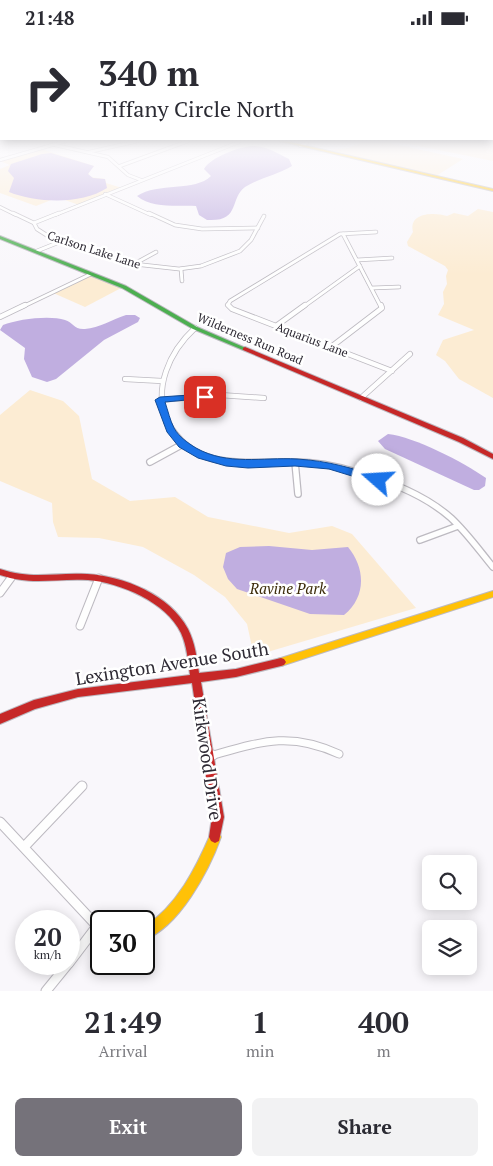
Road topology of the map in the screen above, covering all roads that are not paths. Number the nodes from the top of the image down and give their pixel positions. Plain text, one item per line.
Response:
1 (128, 186) edge
2 (475, 186) edge
3 (493, 190) edge
4 (105, 195) junction
5 (0, 207) edge
6 (264, 216) dead end
7 (34, 223) junction
8 (258, 228) junction
9 (376, 232) dead end
10 (343, 234) junction
11 (0, 237) edge
12 (62, 241) junction
13 (36, 251) junction
14 (156, 252) dead end
15 (392, 259) dead end
16 (357, 260) junction
17 (134, 264) junction
18 (360, 266) junction
19 (181, 269) junction
20 (91, 274) junction
21 (182, 281) dead end
22 (398, 287) dead end
23 (372, 288) junction
24 (0, 317) edge
25 (276, 325) junction
26 (196, 328) junction
27 (331, 347) junction
28 (410, 354) dead end
29 (392, 371) junction
30 (125, 379) dead end
31 (162, 381) junction
32 (264, 398) dead end
33 (361, 398) junction
34 (160, 400) junction
35 (183, 444) junction
36 (493, 457) edge
37 (150, 462) dead end
38 (295, 462) junction
39 (298, 494) dead end
40 (458, 525) junction
41 (420, 540) dead end
42 (493, 567) edge
43 (0, 572) edge
44 (11, 578) junction
45 (99, 578) junction
46 (0, 593) edge
47 (493, 594) edge
48 (80, 626) dead end
49 (196, 678) junction
50 (0, 719) edge
51 (339, 754) dead end
52 (210, 755) junction
53 (82, 786) dead end
54 (0, 822) edge
55 (24, 847) junction
56 (90, 917) edge
57 (155, 928) edge
58 (90, 937) edge
59 (80, 949) edge
60 (59, 975) edge
61 (46, 991) edge

1 - 4 street
2 - 3 street
4 - 7 street
4 - 8 street
5 - 7 street, Carlson Lake Lane
6 - 8 street, Carlson Lake Lane
7 - 12 street, Carlson Lake Lane
8 - 19 street, Carlson Lake Lane
9 - 10 street
10 - 16 street
10 - 25 street, Aquarius Lane
11 - 13 street, Wilderness Run Road
12 - 13 street
12 - 17 street, Carlson Lake Lane
13 - 20 street, Wilderness Run Road
14 - 17 street
15 - 16 street
16 - 18 street
17 - 19 street, Carlson Lake Lane
18 - 23 street
18 - 25 street
19 - 21 street
20 - 24 street
20 - 26 street, Wilderness Run Road
22 - 23 street
23 - 27 street
25 - 27 street, Aquarius Lane
26 - 31 street
26 - 33 street, Wilderness Run Road
27 - 29 street, Aquarius Lane
28 - 29 street
29 - 33 street
30 - 31 street
31 - 34 street
32 - 34 street
33 - 36 street, Wilderness Run Road
34 - 35 street
35 - 37 street
35 - 38 street
38 - 39 street
38 - 40 street
40 - 41 street
40 - 42 street
43 - 44 street
44 - 45 street, Kirkwood Drive
44 - 46 street
45 - 48 street
45 - 49 street, Kirkwood Drive
47 - 49 street, Lexington Avenue South
49 - 50 street, Lexington Avenue South
49 - 52 street, Kirkwood Drive
51 - 52 street
52 - 57 street, Kirkwood Drive
53 - 55 street
54 - 55 street
55 - 56 street
58 - 59 street
60 - 61 street

